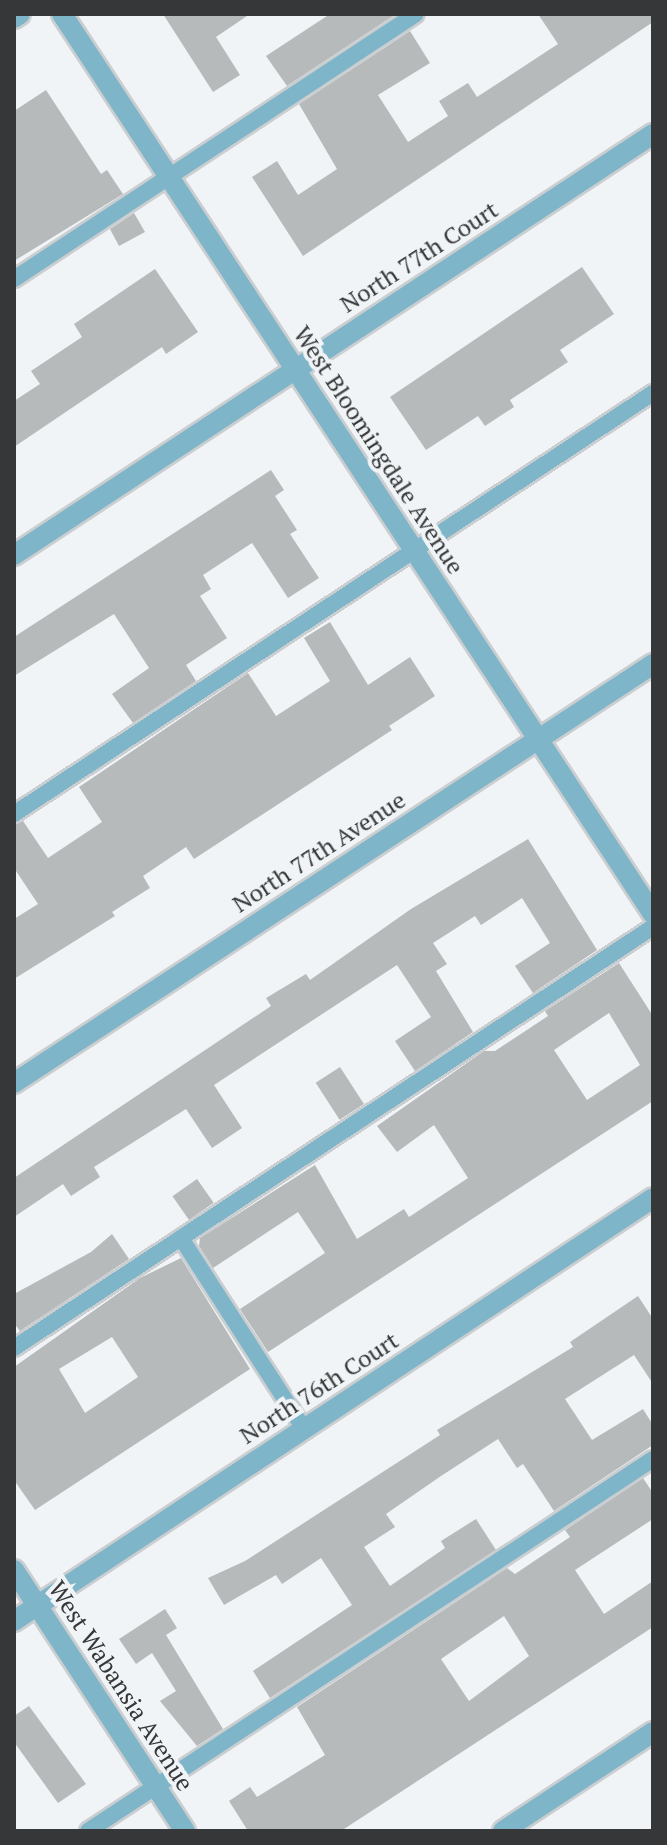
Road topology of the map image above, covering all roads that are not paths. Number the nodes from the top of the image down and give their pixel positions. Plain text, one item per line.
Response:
1 (20, 14) edge
2 (62, 14) edge
3 (416, 14) edge
4 (14, 18) edge
5 (653, 134) edge
6 (168, 176) junction
7 (14, 279) edge
8 (295, 370) junction
9 (653, 393) edge
10 (414, 551) junction
11 (14, 555) edge
12 (653, 664) edge
13 (538, 739) junction
14 (14, 814) edge
15 (653, 914) edge
16 (653, 927) edge
17 (14, 1083) edge
18 (653, 1198) edge
19 (181, 1238) junction
20 (14, 1348) edge
21 (304, 1429) junction
22 (653, 1459) edge
23 (14, 1570) edge
24 (37, 1606) junction
25 (14, 1621) edge
26 (653, 1732) edge
27 (156, 1786) junction
28 (88, 1831) edge
29 (185, 1831) edge
30 (503, 1831) edge

1 - 4 street
2 - 6 street, West Bloomingdale Avenue
3 - 6 lane
5 - 8 street, North 77th Court
6 - 7 lane
6 - 8 street, West Bloomingdale Avenue
8 - 10 street, West Bloomingdale Avenue
8 - 11 street, North 77th Court
9 - 10 lane
10 - 13 street, West Bloomingdale Avenue
10 - 14 lane
12 - 13 street, North 77th Avenue
13 - 15 street, West Bloomingdale Avenue
13 - 17 street, North 77th Avenue
16 - 19 lane
18 - 21 street, North 76th Court
19 - 20 lane
19 - 21 lane
21 - 24 street, North 76th Court
22 - 27 lane
23 - 24 street, West Wabansia Avenue
24 - 25 street, North 76th Court
24 - 27 street, West Wabansia Avenue
26 - 30 street
27 - 28 lane
27 - 29 street, West Wabansia Avenue

